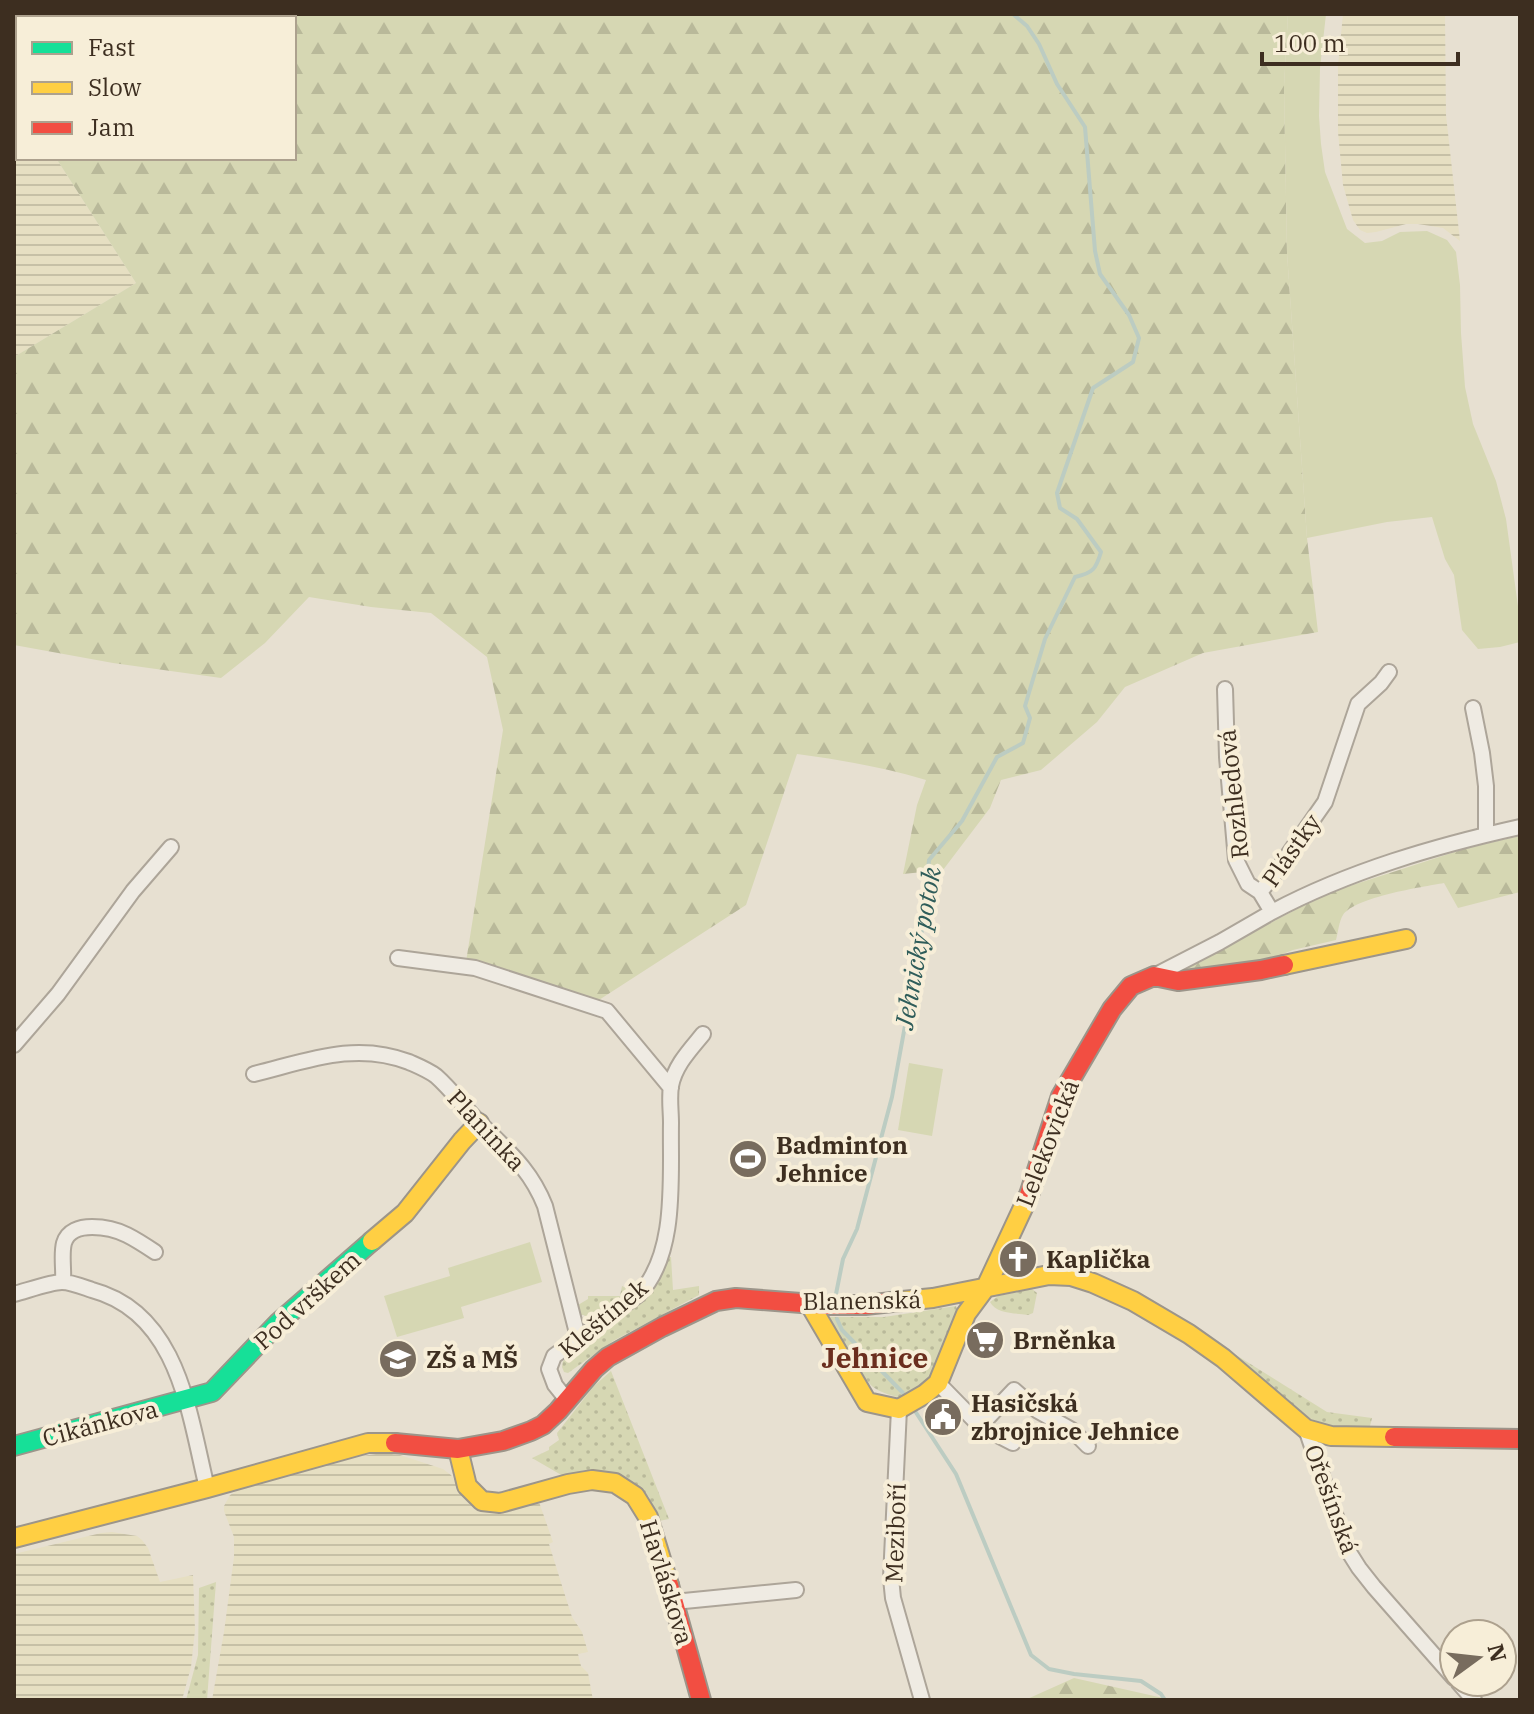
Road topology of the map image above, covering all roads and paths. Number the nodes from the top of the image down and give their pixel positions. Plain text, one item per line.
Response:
1 (1389, 672) dead end
2 (1225, 689) dead end
3 (1473, 708) dead end
4 (1520, 827) edge
5 (1486, 834) junction
6 (171, 847) dead end
7 (1260, 892) junction
8 (1272, 912) junction
9 (1406, 939) dead end
10 (398, 958) dead end
11 (1154, 976) junction
12 (703, 1034) dead end
13 (14, 1045) edge
14 (254, 1074) dead end
15 (671, 1088) junction
16 (479, 1123) junction
17 (155, 1252) dead end
18 (63, 1282) junction
19 (986, 1287) junction
20 (14, 1294) edge
21 (809, 1303) junction
22 (578, 1337) junction
23 (938, 1383) junction
24 (186, 1400) junction
25 (567, 1400) junction
26 (899, 1409) junction
27 (980, 1426) junction
28 (1306, 1429) junction
29 (1520, 1439) edge
30 (1013, 1443) dead end
31 (14, 1446) edge
32 (1088, 1446) dead end
33 (458, 1449) junction
34 (207, 1488) junction
35 (14, 1538) edge
36 (796, 1590) dead end
37 (674, 1602) junction
38 (1438, 1660) edge
39 (701, 1700) edge
40 (922, 1700) edge

1 - 7 street, Plástky
2 - 7 street, Rozhledová
3 - 5 street
4 - 5 street, Plástky
5 - 8 street, Plástky
6 - 13 street
7 - 8 street, Plástky
8 - 11 street, Lelekovická
9 - 11 street
10 - 15 street
11 - 19 street, Lelekovická
12 - 15 street, Kleštínek
14 - 16 street, Planinka
15 - 22 street, Kleštínek
16 - 22 street, Planinka
16 - 24 street, Pod vrškem
17 - 18 street
18 - 20 street
18 - 24 street
19 - 21 street, Blanenská
19 - 23 street, Lelekovická
19 - 28 street, Blanenská
21 - 25 street, Blanenská
21 - 26 street
22 - 25 street, Kleštínek
23 - 26 street
23 - 27 street
24 - 31 street, Cikánkova
24 - 34 street
25 - 33 street, Blanenská
26 - 40 street, Meziboří
27 - 30 street
27 - 32 street
28 - 29 street, Blanenská
28 - 38 street, Ořešínská
33 - 34 street, Blanenská
33 - 37 street, Havláskova
34 - 35 street, Blanenská
36 - 37 street
37 - 39 street, Havláskova

